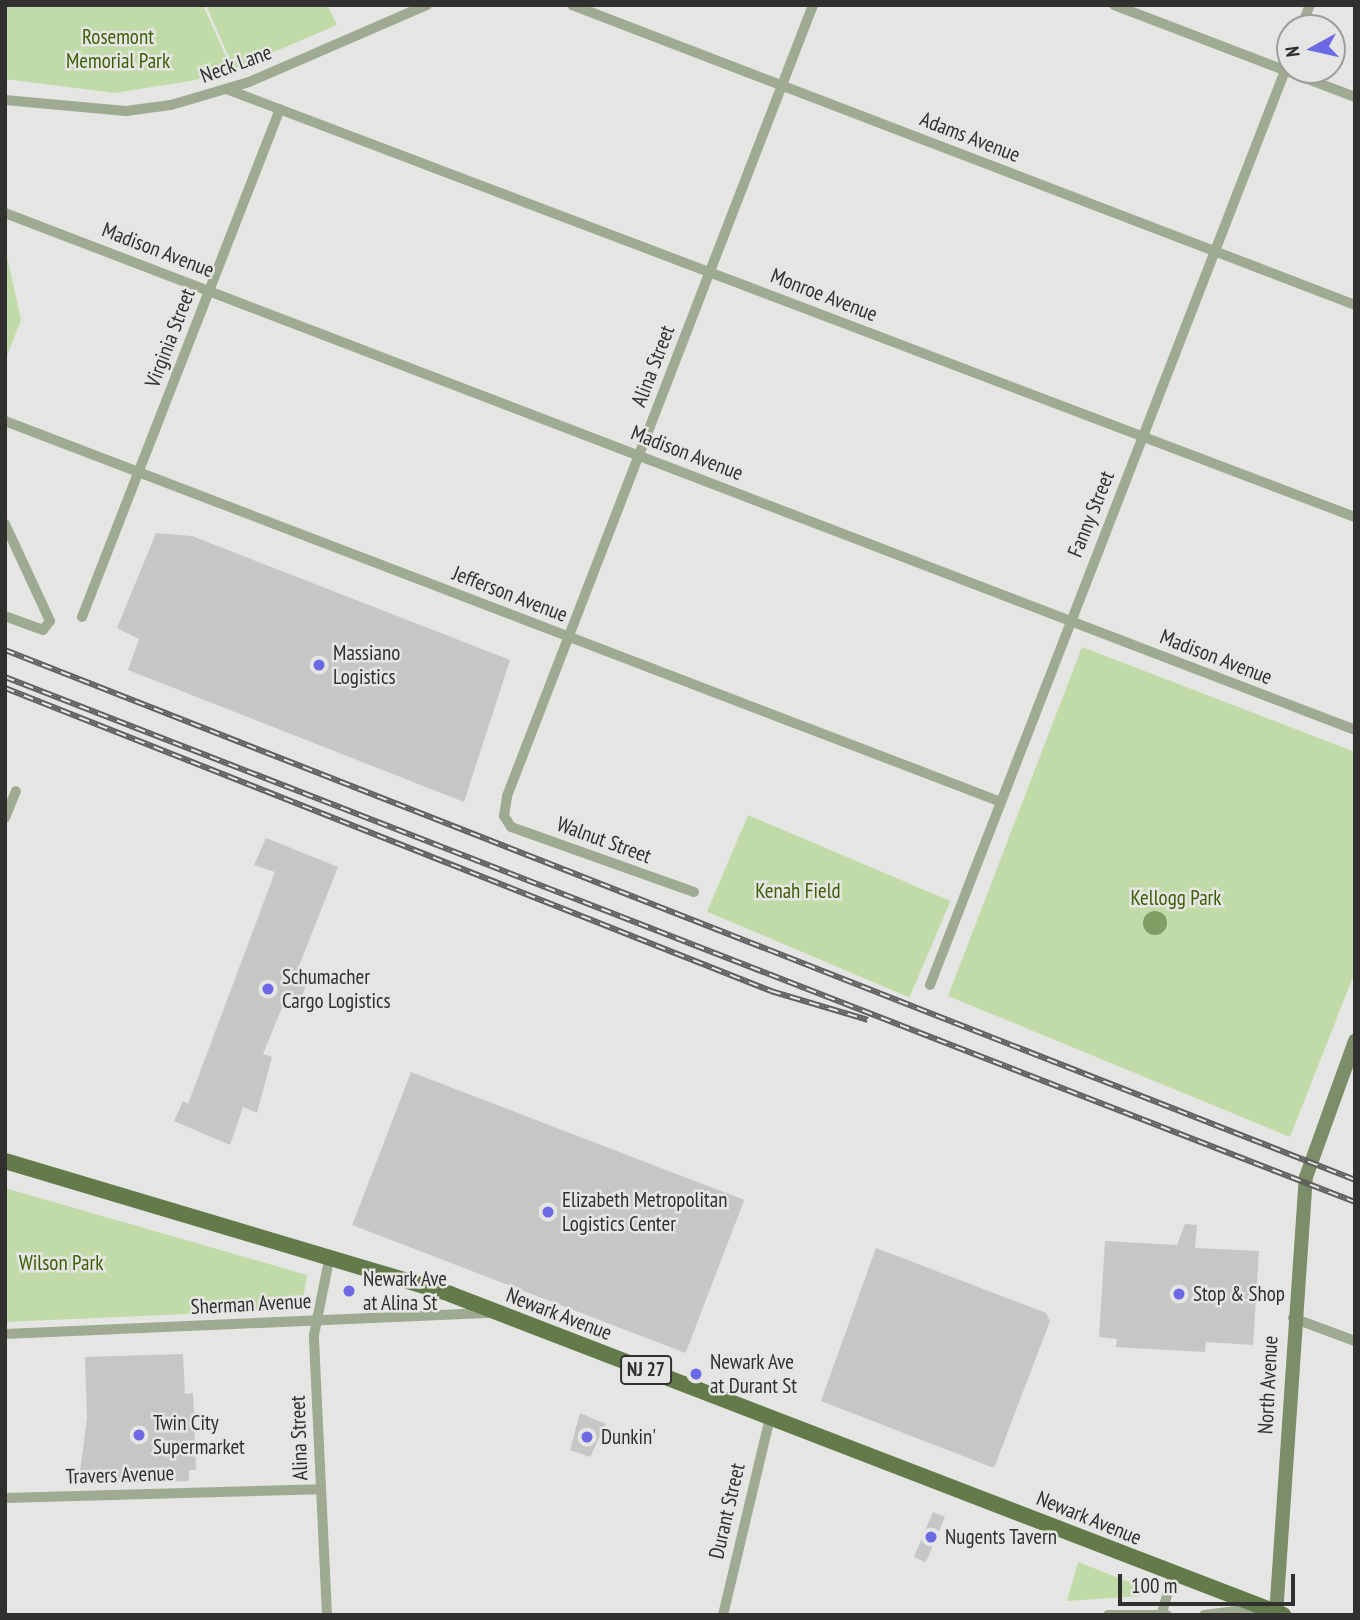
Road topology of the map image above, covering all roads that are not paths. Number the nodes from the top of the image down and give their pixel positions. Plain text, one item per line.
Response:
1 (572, 5) edge
2 (813, 5) edge
3 (1114, 5) edge
4 (419, 7) edge
5 (1276, 67) edge
6 (1280, 84) edge
7 (1321, 84) edge
8 (782, 86) junction
9 (229, 90) junction
10 (1355, 97) edge
11 (5, 100) edge
12 (279, 109) junction
13 (5, 213) edge
14 (1216, 252) junction
15 (709, 272) junction
16 (209, 290) junction
17 (1355, 304) edge
18 (5, 421) edge
19 (1143, 436) junction
20 (639, 454) junction
21 (138, 474) junction
22 (1355, 517) edge
23 (5, 524) edge
24 (5, 616) edge
25 (82, 617) dead end
26 (1069, 621) junction
27 (568, 636) junction
28 (1355, 730) edge
29 (16, 792) dead end
30 (1001, 802) junction
31 (5, 818) edge
32 (505, 821) joint
33 (694, 892) dead end
34 (930, 985) dead end
35 (1355, 1041) edge
36 (5, 1161) edge
37 (329, 1260) junction
38 (499, 1313) junction
39 (1293, 1318) junction
40 (315, 1321) junction
41 (5, 1334) edge
42 (1355, 1341) edge
43 (770, 1417) junction
44 (320, 1489) junction
45 (5, 1498) edge
46 (1173, 1574) junction
47 (1275, 1612) edge
48 (1164, 1614) edge
49 (327, 1615) edge
50 (723, 1615) edge
51 (1108, 1615) edge
52 (1204, 1615) edge

1 - 8 street, Adams Avenue
2 - 8 street, Alina Street
3 - 5 street
4 - 9 street, Neck Lane
6 - 14 street, Fanny Street
7 - 10 street
8 - 14 street, Adams Avenue
8 - 15 street, Alina Street
9 - 11 street, Neck Lane
9 - 12 street
12 - 15 street, Monroe Avenue
12 - 16 street, Virginia Street
13 - 16 street, Madison Avenue
14 - 17 street, Adams Avenue
14 - 19 street, Fanny Street
15 - 19 street, Monroe Avenue
15 - 20 street, Alina Street
16 - 20 street, Madison Avenue
16 - 21 street, Virginia Street
18 - 21 street, Jefferson Avenue
19 - 22 street, Monroe Avenue
19 - 26 street, Fanny Street
20 - 26 street, Madison Avenue
20 - 27 street, Alina Street
21 - 25 street, Virginia Street
21 - 27 street, Jefferson Avenue
23 - 24 street
26 - 28 street, Madison Avenue
26 - 30 street, Fanny Street
27 - 30 street, Jefferson Avenue
27 - 32 street, Alina Street
29 - 31 street
30 - 34 street, Fanny Street
32 - 33 street, Walnut Street
35 - 39 main road, North Avenue
36 - 37 main road, Newark Avenue / NJ 27
37 - 38 main road, Newark Avenue / NJ 27
37 - 40 street, Alina Street
38 - 40 street, Sherman Avenue
38 - 43 main road, Newark Avenue / NJ 27
39 - 42 street
39 - 47 main road, North Avenue
40 - 41 street, Sherman Avenue
40 - 44 street, Alina Street
43 - 46 main road, Newark Avenue / NJ 27
43 - 50 street, Durant Street
44 - 45 street, Travers Avenue
44 - 49 street, Alina Street
46 - 47 main road, Newark Avenue / NJ 27
46 - 48 street
47 - 52 street
48 - 51 street

